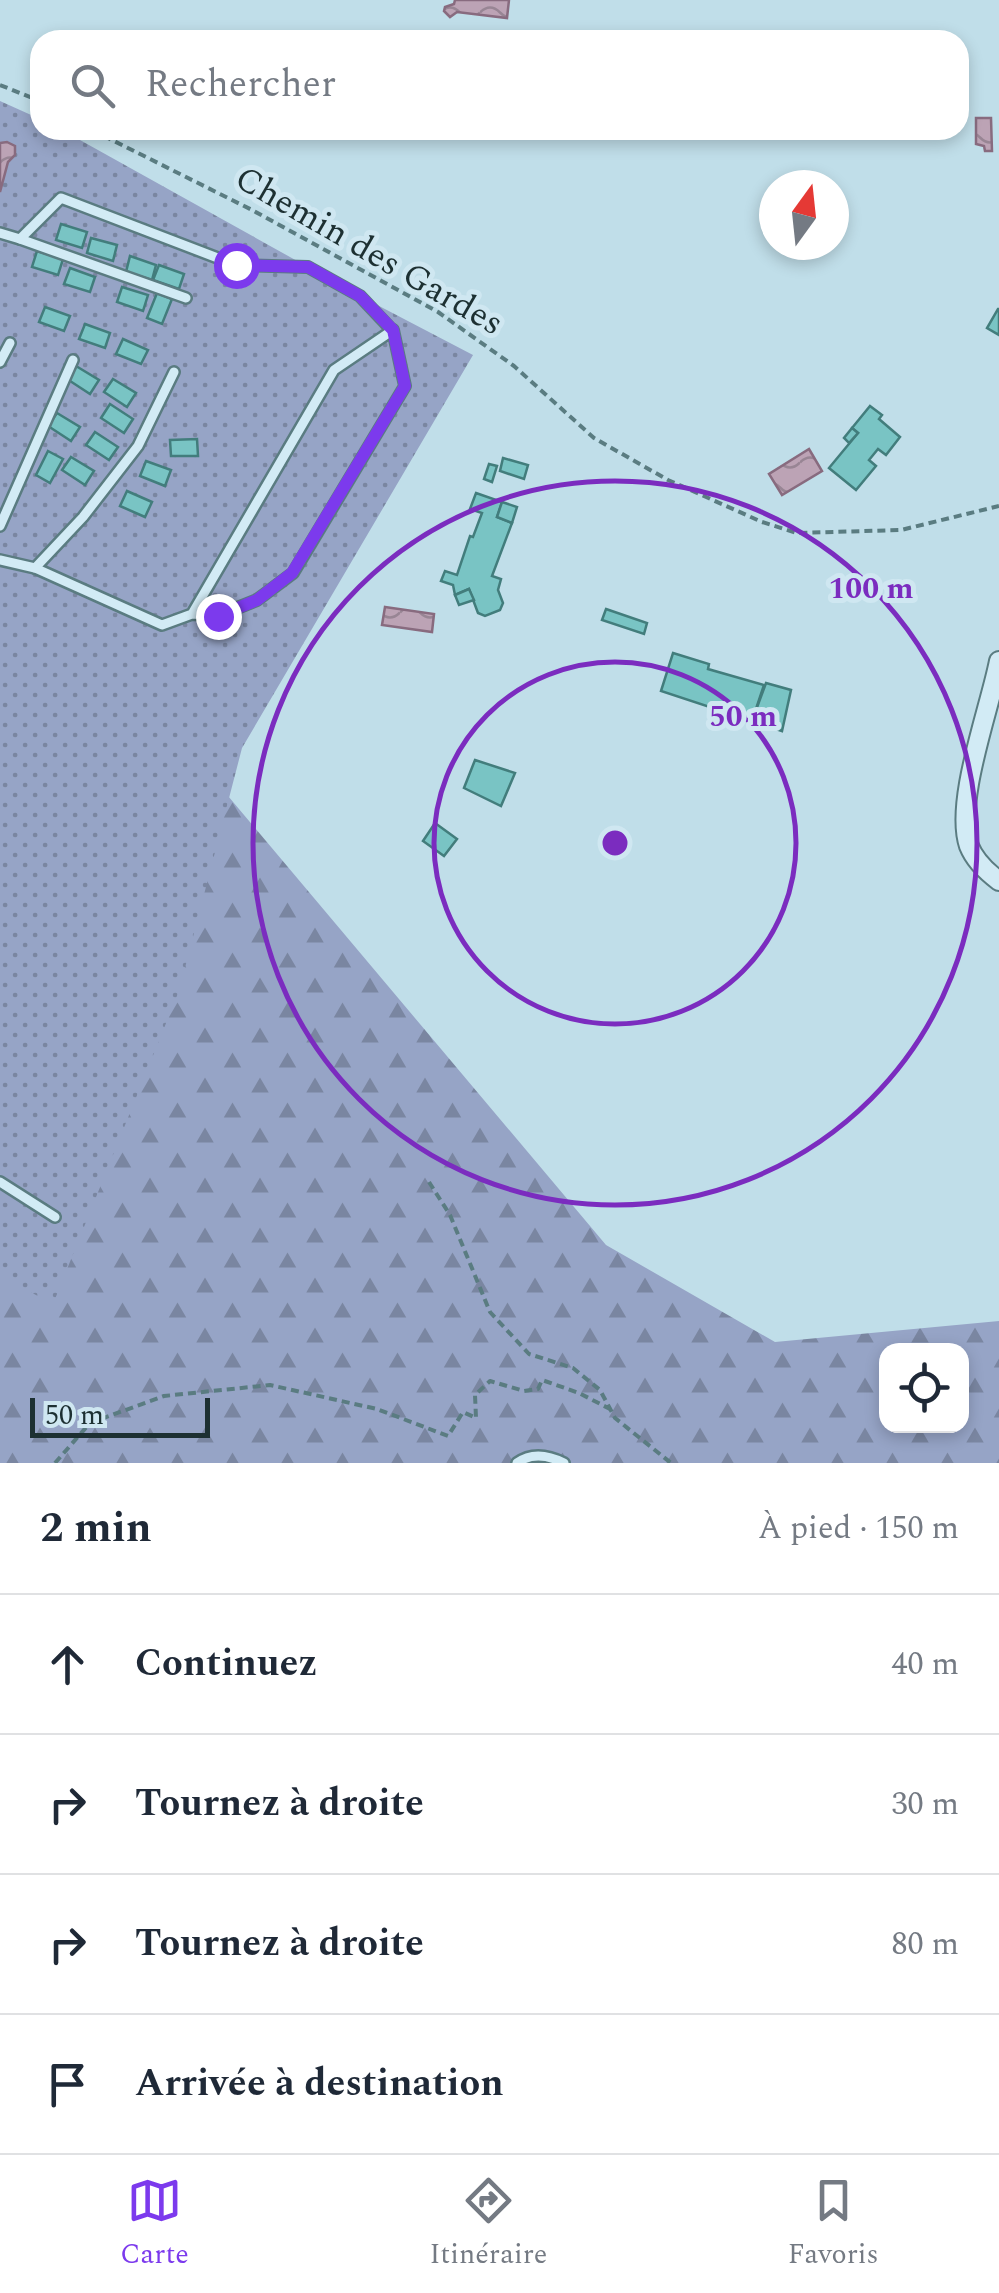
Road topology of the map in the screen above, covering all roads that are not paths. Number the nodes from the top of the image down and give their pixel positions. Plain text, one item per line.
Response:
1 (0, 232) edge
2 (20, 239) junction
3 (186, 298) dead end
4 (392, 330) junction
5 (10, 343) dead end
6 (73, 360) dead end
7 (0, 362) edge
8 (174, 372) dead end
9 (0, 526) edge
10 (0, 560) edge
11 (35, 568) junction
12 (192, 614) junction
13 (999, 661) edge
14 (999, 882) edge
15 (0, 1182) edge
16 (55, 1217) dead end
17 (517, 1463) edge
18 (564, 1463) edge

1 - 2 lane
2 - 3 lane
2 - 4 lane
4 - 12 lane
4 - 12 lane
5 - 7 lane
6 - 9 lane
8 - 11 lane
10 - 11 lane
11 - 12 lane
13 - 14 street
15 - 16 lane
17 - 18 lane

